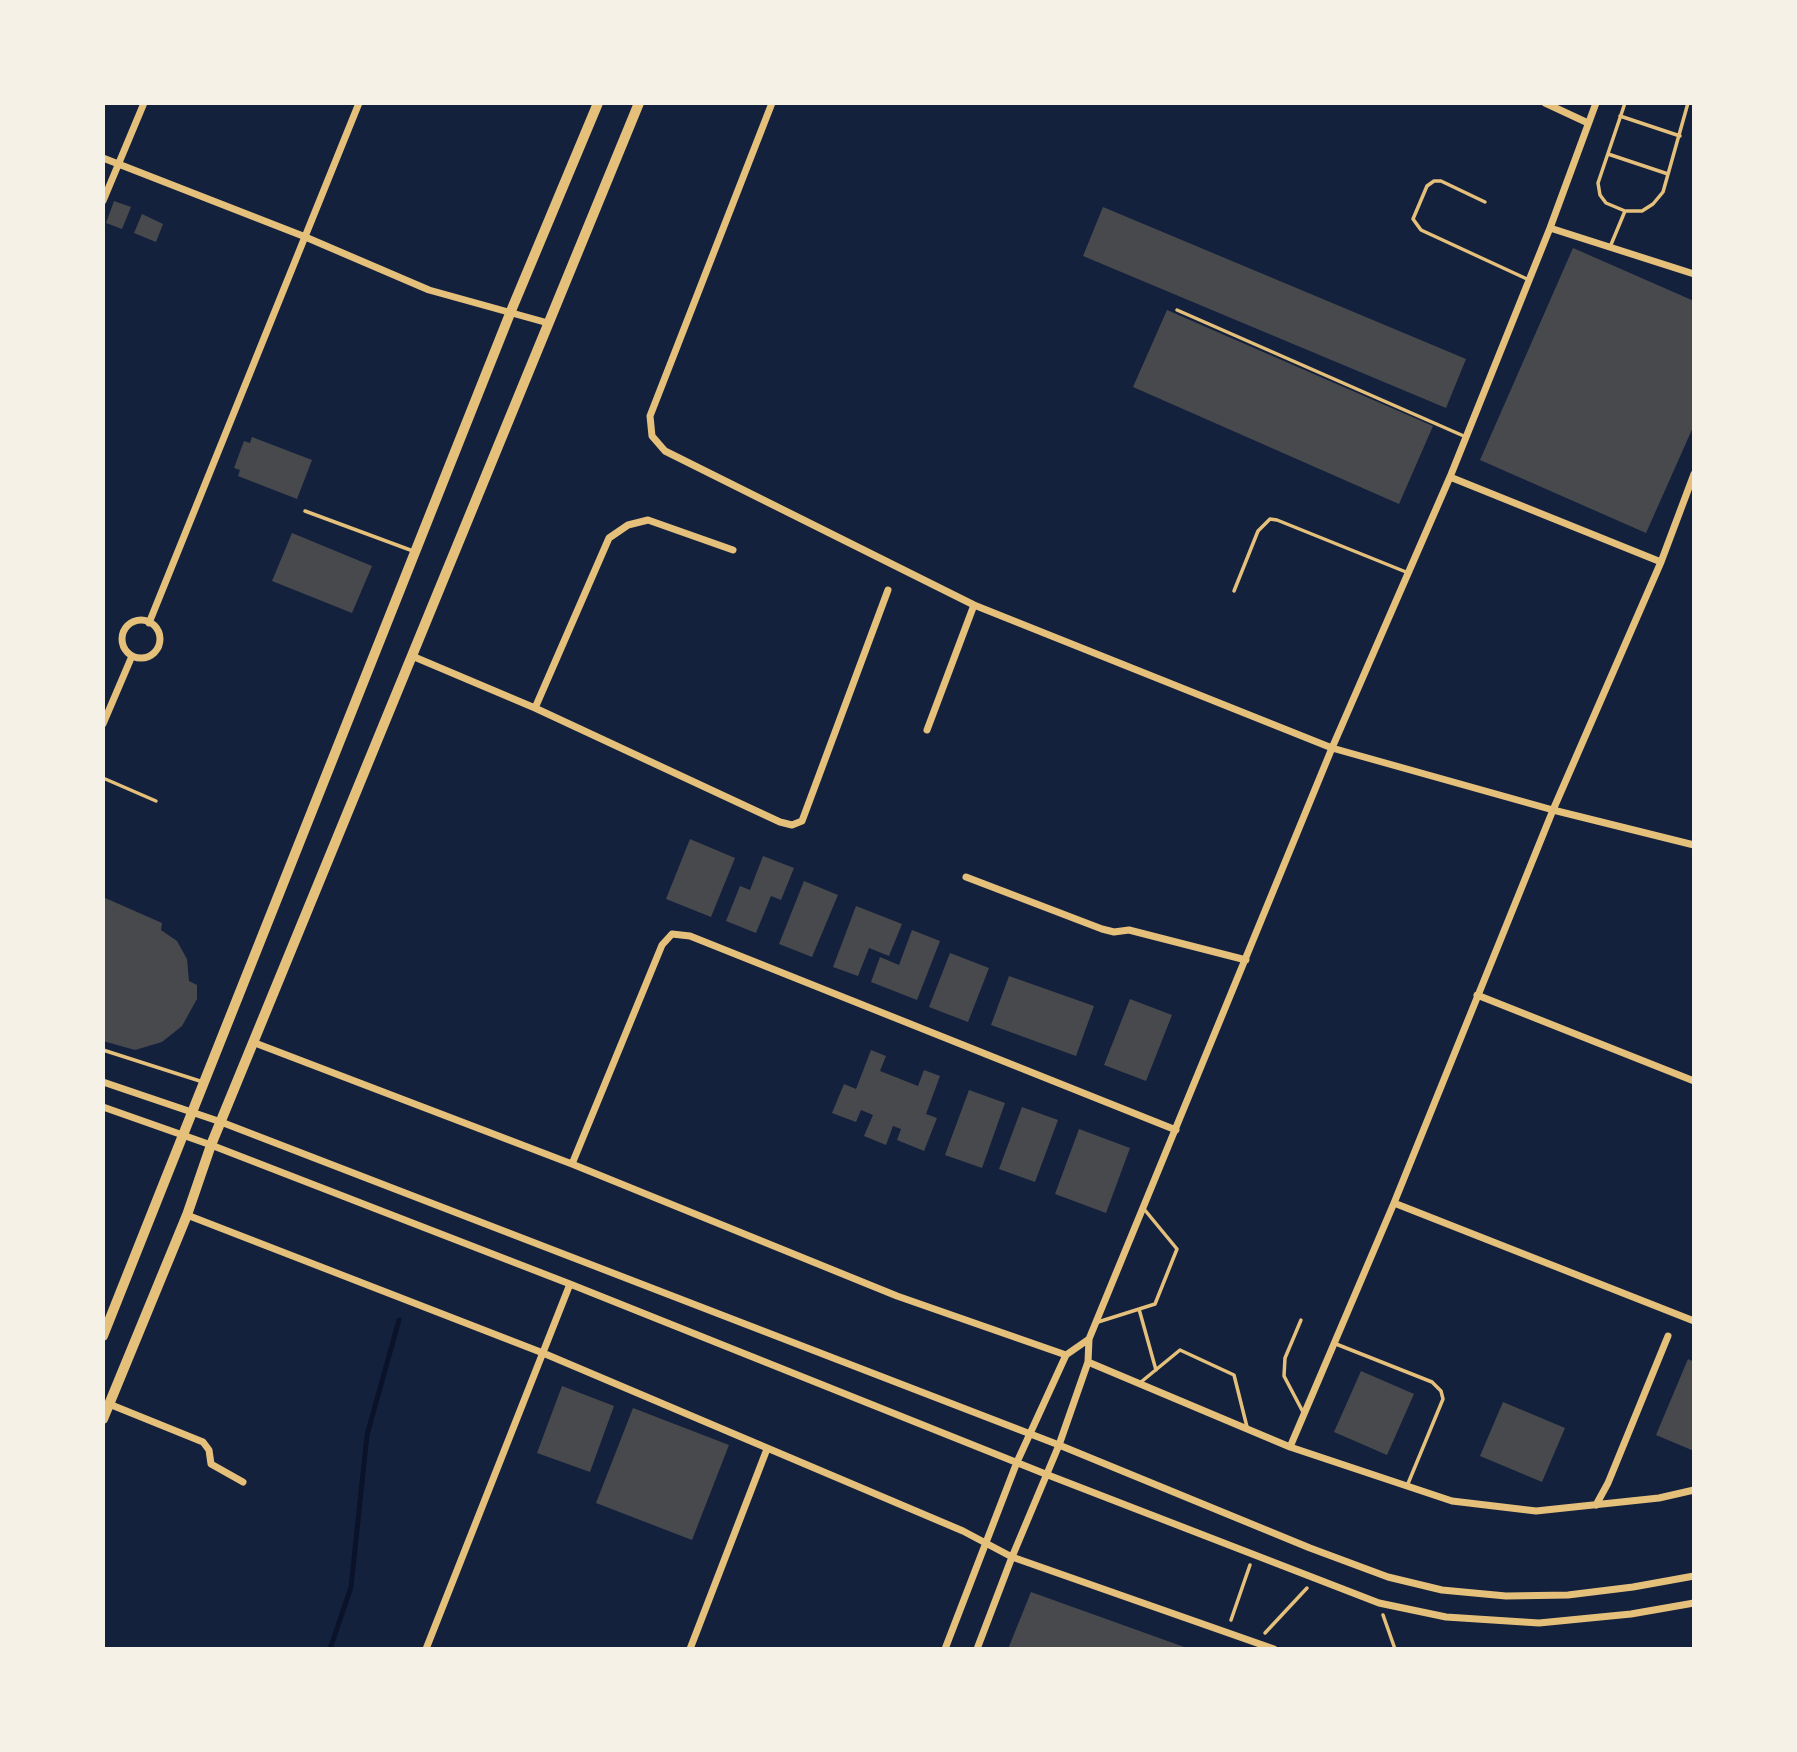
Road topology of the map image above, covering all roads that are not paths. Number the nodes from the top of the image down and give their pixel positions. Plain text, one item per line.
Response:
1 (144, 103) edge
2 (359, 103) edge
3 (598, 103) edge
4 (639, 103) edge
5 (772, 103) edge
6 (1545, 103) edge
7 (1597, 103) edge
8 (1625, 103) edge
9 (1688, 103) edge
10 (1620, 116) junction
11 (1588, 123) junction
12 (1680, 136) junction
13 (1608, 154) junction
14 (103, 158) edge
15 (118, 164) junction
16 (1668, 174) junction
17 (103, 201) edge
18 (1485, 202) dead end
19 (1625, 211) junction
20 (1550, 228) junction
21 (303, 236) junction
22 (1610, 248) junction
23 (1694, 274) edge
24 (1529, 280) junction
25 (1177, 310) dead end
26 (510, 312) junction
27 (548, 323) junction
28 (1466, 437) junction
29 (1694, 474) edge
30 (1450, 477) junction
31 (305, 511) dead end
32 (733, 550) dead end
33 (415, 552) junction
34 (1661, 562) junction
35 (1408, 573) junction
36 (888, 590) dead end
37 (1234, 591) dead end
38 (974, 605) junction
39 (149, 623) junction
40 (132, 656) junction
41 (412, 656) junction
42 (535, 708) junction
43 (103, 724) edge
44 (927, 730) dead end
45 (1332, 748) junction
46 (103, 778) edge
47 (156, 801) dead end
48 (1553, 810) junction
49 (1694, 845) edge
50 (966, 877) dead end
51 (1246, 960) junction
52 (1477, 995) junction
53 (255, 1043) junction
54 (103, 1050) edge
55 (1694, 1081) edge
56 (103, 1082) edge
57 (205, 1083) junction
58 (103, 1107) edge
59 (192, 1113) junction
60 (221, 1122) junction
61 (1177, 1130) junction
62 (184, 1135) junction
63 (211, 1145) junction
64 (572, 1164) junction
65 (1394, 1203) junction
66 (1143, 1208) junction
67 (187, 1215) junction
68 (570, 1284) junction
69 (1139, 1308) junction
70 (1301, 1320) dead end
71 (1694, 1321) edge
72 (1096, 1322) junction
73 (103, 1336) edge
74 (1668, 1336) dead end
75 (1089, 1339) junction
76 (1334, 1344) junction
77 (543, 1353) junction
78 (1066, 1355) junction
79 (1088, 1362) junction
80 (1156, 1370) junction
81 (1140, 1384) junction
82 (109, 1404) junction
83 (1304, 1414) junction
84 (103, 1419) edge
85 (1247, 1429) junction
86 (1030, 1434) junction
87 (1059, 1445) junction
88 (1290, 1447) junction
89 (767, 1449) junction
90 (1017, 1462) junction
91 (1048, 1475) junction
92 (243, 1482) dead end
93 (1407, 1486) junction
94 (1694, 1490) edge
95 (1596, 1505) junction
96 (986, 1544) junction
97 (1012, 1557) junction
98 (1694, 1576) edge
99 (1694, 1603) edge
100 (426, 1649) edge
101 (690, 1649) edge
102 (944, 1649) edge
103 (978, 1649) edge
104 (1274, 1649) edge

1 - 15 street
2 - 21 street
3 - 26 street
4 - 27 street
5 - 38 street
6 - 11 street
7 - 11 street
8 - 10 lane
9 - 12 lane
10 - 12 lane
10 - 13 lane
11 - 20 street
12 - 16 lane
13 - 16 lane
13 - 19 lane
14 - 15 street
15 - 17 street
15 - 21 street
16 - 19 lane
18 - 24 lane
19 - 22 lane
20 - 22 street
20 - 24 street
21 - 26 street
21 - 39 street
22 - 23 street
24 - 28 street
25 - 28 lane
26 - 27 street
26 - 33 street
27 - 41 street
28 - 30 street
29 - 34 street
30 - 34 street
30 - 35 street
31 - 33 lane
32 - 42 street
33 - 57 street
34 - 48 street
35 - 37 lane
35 - 45 street
36 - 42 street
38 - 44 street
38 - 45 street
39 - 40 street
39 - 40 street
40 - 43 street
41 - 42 street
41 - 53 street
45 - 48 street
45 - 51 street
46 - 47 lane
48 - 49 street
48 - 52 street
50 - 51 street
51 - 61 street
52 - 55 street
52 - 65 street
53 - 60 street
53 - 64 street
54 - 57 lane
56 - 59 street
57 - 59 street
58 - 62 street
59 - 60 street
59 - 62 street
60 - 63 street
60 - 86 street
61 - 64 street
61 - 66 street
62 - 63 street
62 - 73 street
63 - 67 street
63 - 68 street
64 - 78 street
65 - 71 street
65 - 76 street
66 - 69 lane
66 - 72 street
67 - 77 street
67 - 82 street
68 - 77 street
68 - 90 street
69 - 72 lane
69 - 80 lane
70 - 83 lane
72 - 75 street
74 - 95 street
75 - 78 street
75 - 79 street
76 - 83 street
76 - 93 lane
77 - 89 street
77 - 100 street
78 - 86 street
79 - 81 street
79 - 87 street
80 - 81 lane
80 - 85 lane
81 - 85 street
82 - 84 street
82 - 92 street
83 - 88 street
85 - 88 street
86 - 87 street
86 - 90 street
87 - 91 street
87 - 98 street
88 - 93 street
89 - 96 street
89 - 101 street
90 - 91 street
90 - 96 street
91 - 97 street
91 - 99 street
93 - 95 street
94 - 95 street
96 - 97 street
96 - 102 street
97 - 103 street
97 - 104 street

